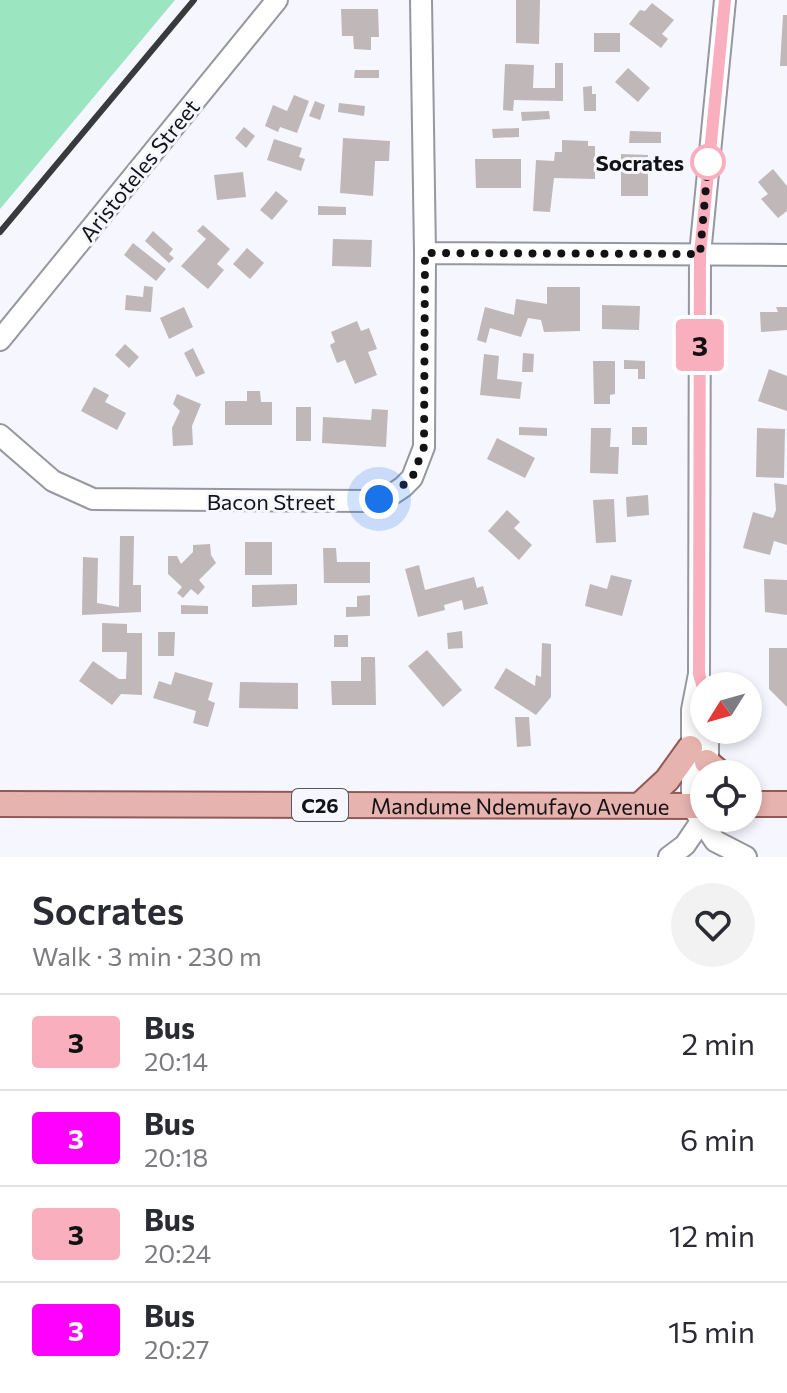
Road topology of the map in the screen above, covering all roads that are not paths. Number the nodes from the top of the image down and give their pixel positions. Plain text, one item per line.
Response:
1 (277, 0) edge
2 (421, 0) edge
3 (725, 0) edge
4 (425, 253) junction
5 (700, 254) junction
6 (787, 255) edge
7 (0, 340) edge
8 (0, 435) edge
9 (702, 672) edge
10 (690, 771) edge
11 (762, 803) edge
12 (0, 804) edge
13 (787, 804) edge
14 (640, 805) junction
15 (690, 812) edge
16 (691, 832) edge
17 (710, 832) edge
18 (669, 857) edge
19 (746, 857) edge

1 - 7 street, Aristoteles Street
2 - 4 street, Bacon Street
3 - 5 street
4 - 5 street
4 - 8 street, Bacon Street
5 - 6 street
5 - 9 street
10 - 14 main road
11 - 13 main road
12 - 14 main road, Mandume Ndemufayo Avenue / C26
14 - 15 main road, Mandume Ndemufayo Avenue / C26
16 - 18 street
17 - 19 street

